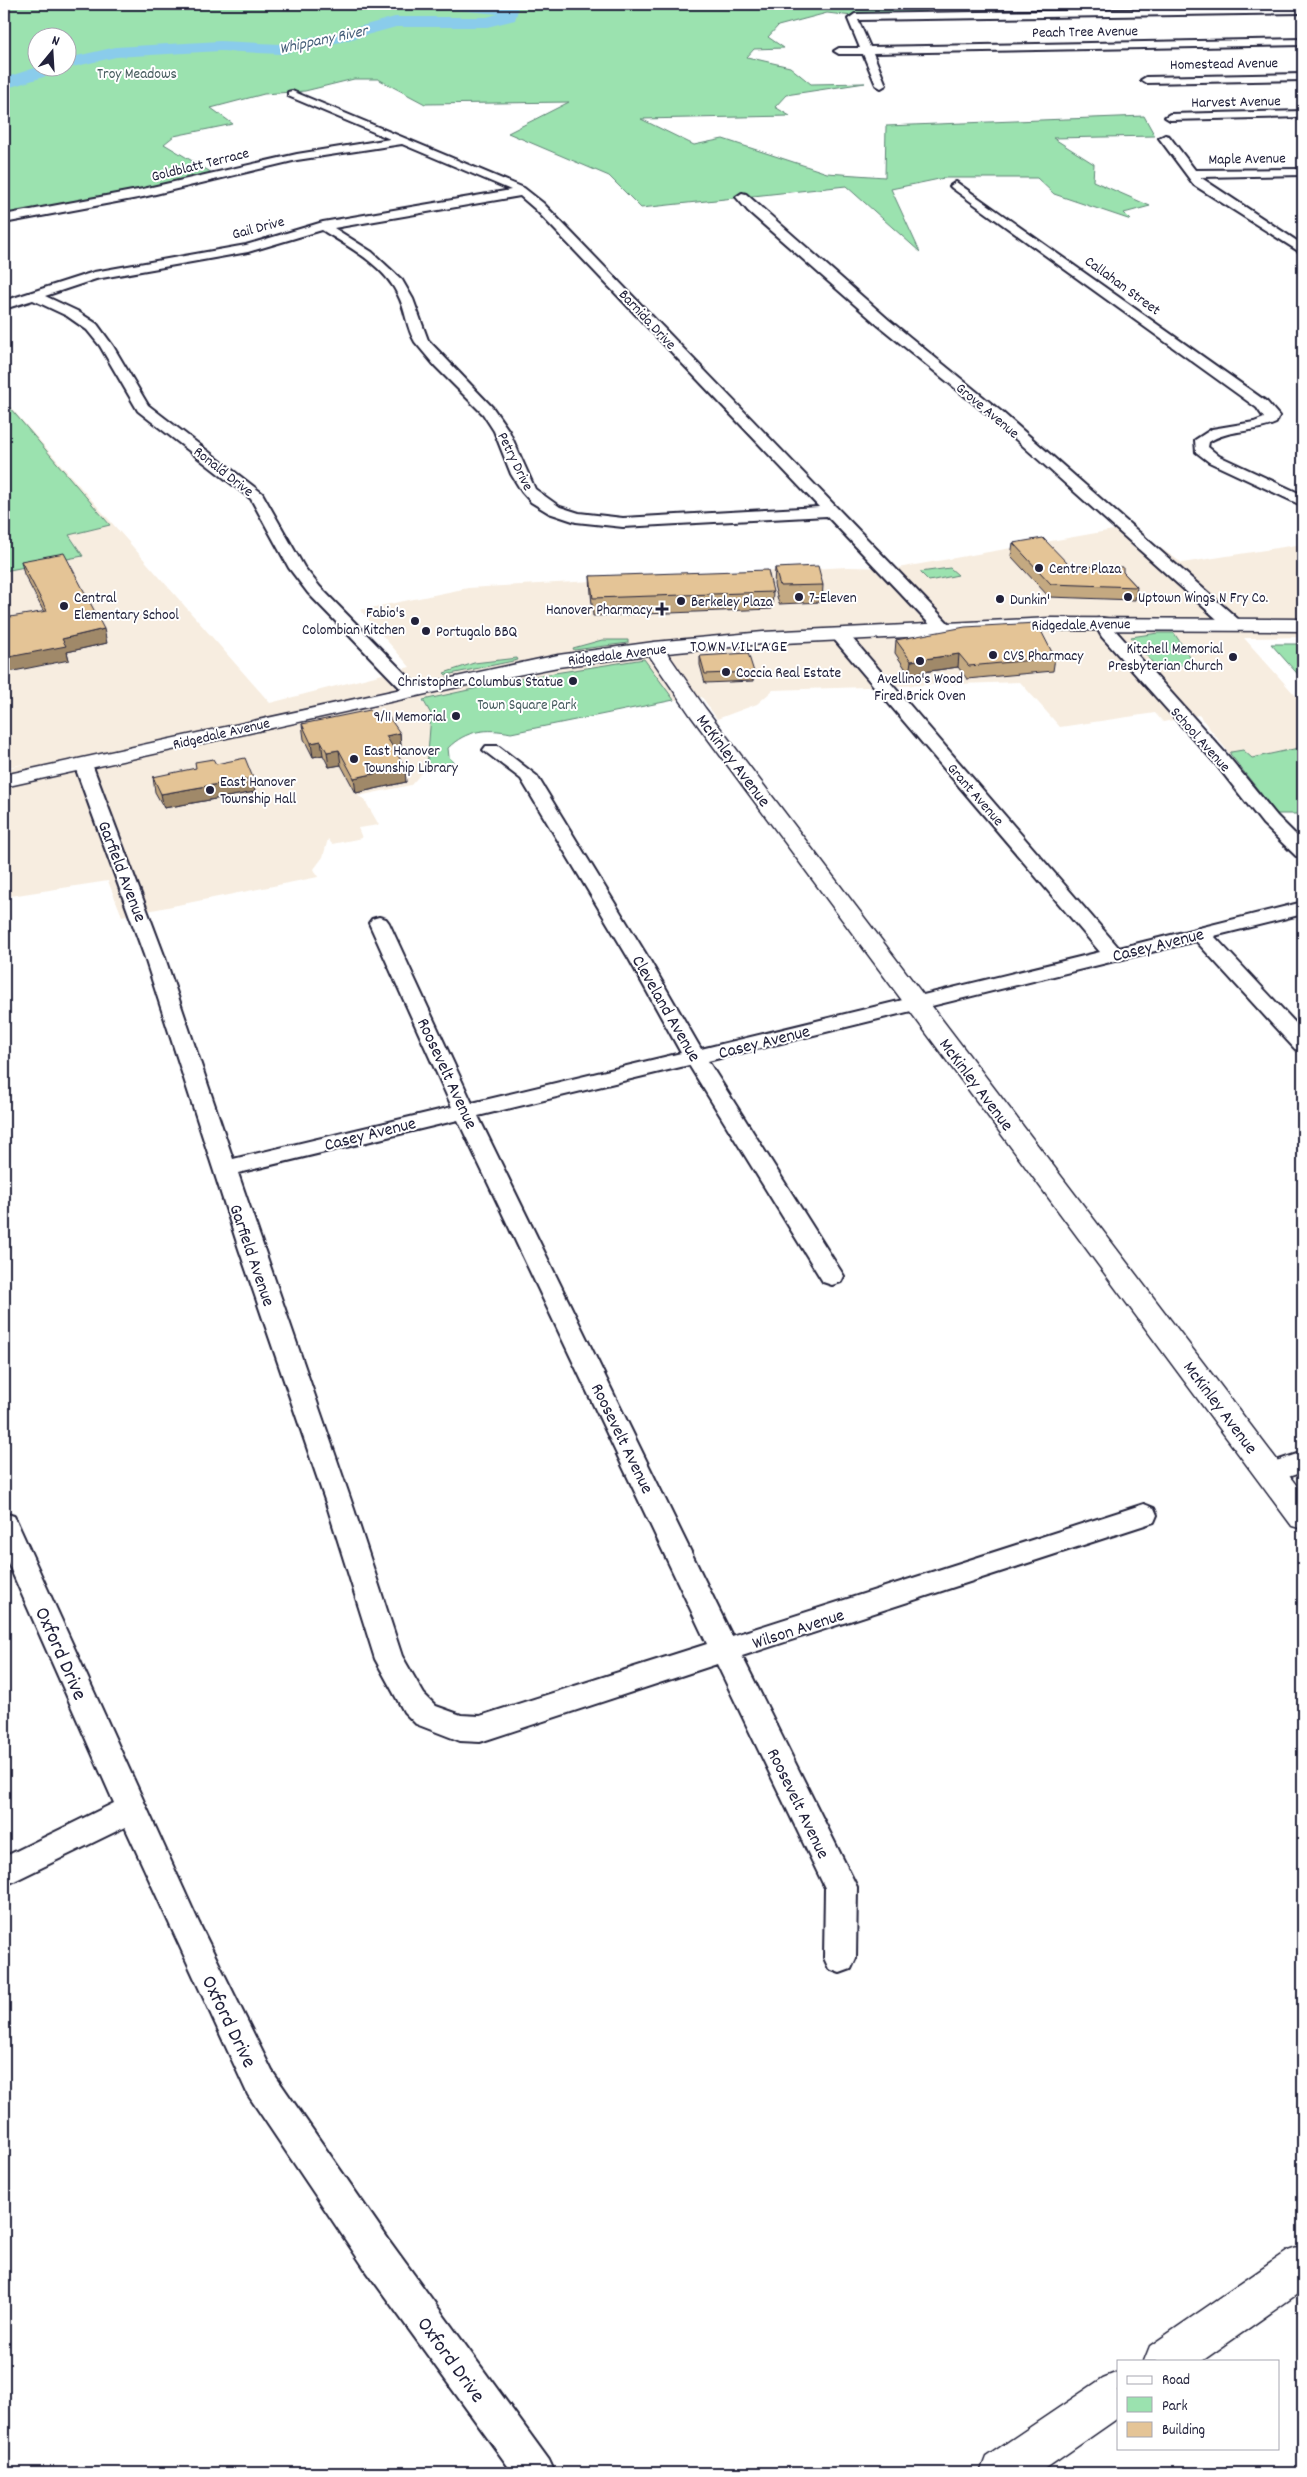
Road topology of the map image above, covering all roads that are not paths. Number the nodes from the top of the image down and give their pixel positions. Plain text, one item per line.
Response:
1 (1303, 10) edge
2 (1303, 42) edge
3 (868, 50) junction
4 (839, 51) dead end
5 (1303, 77) edge
6 (1146, 80) dead end
7 (881, 86) dead end
8 (292, 94) dead end
9 (1303, 114) edge
10 (1170, 117) dead end
11 (1164, 138) dead end
12 (404, 140) junction
13 (1303, 172) edge
14 (1190, 174) junction
15 (956, 186) dead end
16 (522, 192) junction
17 (742, 197) dead end
18 (4, 219) edge
19 (323, 226) junction
20 (1303, 250) edge
21 (35, 296) junction
22 (4, 305) edge
23 (1302, 499) edge
24 (830, 511) junction
25 (1102, 623) junction
26 (1233, 624) junction
27 (1303, 625) edge
28 (944, 629) junction
29 (839, 634) junction
30 (654, 648) junction
31 (413, 691) junction
32 (492, 750) dead end
33 (83, 764) junction
34 (4, 781) edge
35 (1303, 852) edge
36 (1303, 908) edge
37 (379, 923) dead end
38 (1200, 933) junction
39 (1113, 954) junction
40 (917, 1004) junction
41 (1303, 1044) edge
42 (696, 1058) junction
43 (465, 1110) junction
44 (224, 1168) junction
45 (832, 1276) dead end
46 (1303, 1462) edge
47 (1270, 1473) junction
48 (1144, 1515) dead end
49 (1303, 1517) edge
50 (4, 1524) edge
51 (725, 1651) junction
52 (449, 1725) joint
53 (132, 1809) junction
54 (4, 1872) edge
55 (840, 1958) dead end
56 (1303, 2266) edge
57 (1166, 2360) edge
58 (1117, 2394) edge
59 (536, 2473) edge
60 (1002, 2473) edge

1 - 3 street
2 - 3 street, Peach Tree Avenue
3 - 4 street, Peach Tree Avenue
3 - 7 street
5 - 6 street, Homestead Avenue
8 - 12 street, Barnida Drive
9 - 10 street, Harvest Avenue
11 - 14 street
12 - 16 street, Barnida Drive
12 - 18 street, Goldblatt Terrace
13 - 14 street, Maple Avenue
14 - 20 street
15 - 23 street, Callahan Street
16 - 19 street, Gail Drive
16 - 24 street, Barnida Drive
17 - 26 street, Grove Avenue
19 - 21 street, Gail Drive
19 - 24 street, Petry Drive
21 - 22 street, Gail Drive
21 - 31 street, Ronald Drive
24 - 28 street, Barnida Drive
25 - 26 street, Ridgedale Avenue
25 - 28 street, Ridgedale Avenue
25 - 35 street, School Avenue
26 - 27 street, Ridgedale Avenue
28 - 29 street, Ridgedale Avenue
29 - 30 street, Ridgedale Avenue
29 - 39 street, Grant Avenue
30 - 31 street, Ridgedale Avenue
30 - 40 street, McKinley Avenue
31 - 33 street, Ridgedale Avenue
32 - 42 street, Cleveland Avenue
33 - 34 street, Ridgedale Avenue
33 - 44 street, Garfield Avenue
36 - 38 street, Casey Avenue
37 - 43 street, Roosevelt Avenue
38 - 39 street, Casey Avenue
38 - 41 street
39 - 40 street, Casey Avenue
40 - 42 street, Casey Avenue
40 - 47 street, McKinley Avenue
42 - 43 street, Casey Avenue
42 - 45 street, Cleveland Avenue
43 - 44 street, Casey Avenue
43 - 51 street, Roosevelt Avenue
44 - 52 street, Garfield Avenue
46 - 47 street
47 - 49 street, McKinley Avenue
48 - 51 street, Wilson Avenue
50 - 53 street, Oxford Drive
51 - 52 street, Wilson Avenue
51 - 55 street, Roosevelt Avenue
53 - 54 street
53 - 59 street, Oxford Drive
56 - 57 street
58 - 60 street

